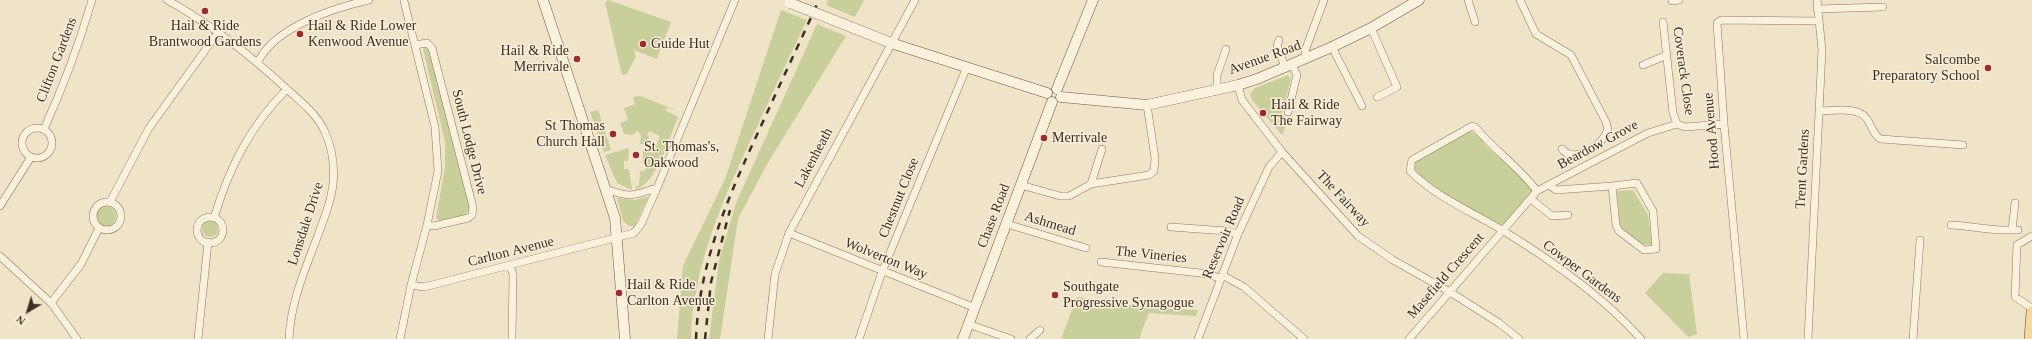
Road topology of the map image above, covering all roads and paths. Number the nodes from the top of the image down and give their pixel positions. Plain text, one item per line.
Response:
1 (92, 0) edge
2 (166, 0) edge
3 (369, 0) edge
4 (402, 0) edge
5 (543, 0) edge
6 (735, 0) edge
7 (915, 0) edge
8 (1093, 0) edge
9 (1324, 0) edge
10 (1419, 0) edge
11 (1468, 0) edge
12 (1520, 0) edge
13 (1817, 0) edge
14 (787, 1) edge
15 (1882, 7) dead end
16 (1818, 10) junction
17 (1819, 21) junction
18 (1475, 22) dead end
19 (1663, 22) dead end
20 (1371, 28) junction
21 (219, 31) junction
22 (1279, 40) dead end
23 (891, 43) junction
24 (415, 45) junction
25 (1332, 47) junction
26 (1226, 48) dead end
27 (1667, 55) junction
28 (1307, 58) junction
29 (258, 62) junction
30 (1643, 65) dead end
31 (1288, 66) junction
32 (966, 68) junction
33 (1238, 85) junction
34 (287, 89) junction
35 (1217, 89) junction
36 (1054, 95) junction
37 (1377, 97) dead end
38 (1147, 105) junction
39 (1362, 106) dead end
40 (1819, 111) junction
41 (1288, 112) dead end
42 (1724, 124) junction
43 (1674, 125) dead end
44 (44, 129) junction
45 (1963, 145) dead end
46 (1562, 149) dead end
47 (1102, 150) dead end
48 (1282, 152) junction
49 (31, 157) junction
50 (1091, 184) junction
51 (1021, 185) junction
52 (1549, 185) junction
53 (1612, 186) junction
54 (657, 188) junction
55 (605, 189) junction
56 (1537, 191) junction
57 (1531, 199) junction
58 (110, 202) junction
59 (2015, 203) dead end
60 (0, 206) edge
61 (1568, 215) dead end
62 (214, 218) junction
63 (1007, 224) junction
64 (427, 225) junction
65 (1951, 225) dead end
66 (1172, 227) dead end
67 (99, 228) junction
68 (1502, 230) junction
69 (789, 234) junction
70 (1238, 234) junction
71 (2032, 236) edge
72 (618, 238) junction
73 (1920, 240) dead end
74 (208, 242) junction
75 (1086, 248) dead end
76 (0, 256) edge
77 (1102, 262) dead end
78 (510, 266) junction
79 (882, 272) junction
80 (1222, 277) junction
81 (411, 285) junction
82 (1450, 292) junction
83 (51, 303) junction
84 (974, 307) junction
85 (2032, 308) edge
86 (2032, 312) edge
87 (968, 324) junction
88 (1040, 330) dead end
89 (2031, 334) edge
90 (1000, 337) edge
91 (77, 339) edge
92 (198, 339) edge
93 (289, 339) edge
94 (400, 339) edge
95 (512, 339) edge
96 (625, 339) edge
97 (768, 339) edge
98 (858, 339) edge
99 (962, 339) edge
100 (1011, 339) edge
101 (1030, 339) edge
102 (1198, 339) edge
103 (1304, 339) edge
104 (1409, 339) edge
105 (1519, 339) edge
106 (1641, 339) edge
107 (1744, 339) edge
108 (1808, 339) edge
109 (1913, 339) edge

1 - 44 street, Clifton Gardens
2 - 21 street, Lonsdale Drive
3 - 29 street
4 - 24 street, South Lodge Drive
5 - 55 street
6 - 54 street, Carlton Avenue
7 - 23 street, Lakenheath
8 - 36 street, Chase Road
9 - 28 street
10 - 20 street, Avenue Road
11 - 18 street
12 - 46 street
13 - 16 street, Trent Gardens
14 - 23 street, bridge
15 - 16 street
16 - 17 street, Trent Gardens
17 - 40 street, Trent Gardens
17 - 42 street, Hood Avenue
19 - 27 street, Coverack Close
20 - 25 street, Avenue Road
20 - 37 street
21 - 29 street, Lonsdale Drive
21 - 58 street
22 - 31 street
23 - 32 street
23 - 69 street, Lakenheath
24 - 64 street, South Lodge Drive
24 - 64 street, South Lodge Drive
25 - 28 street, Avenue Road
25 - 39 street
26 - 35 street
27 - 30 street
27 - 42 street, Coverack Close
28 - 31 street, Avenue Road
29 - 34 street, Lonsdale Drive
31 - 33 street, Avenue Road
31 - 41 street
32 - 36 street
32 - 79 street, Chestnut Close
33 - 35 street, Avenue Road
33 - 48 street, The Fairway
34 - 62 street
34 - 93 street, Lonsdale Drive
35 - 38 street, Avenue Road
36 - 38 street, Avenue Road
36 - 51 street, Chase Road
38 - 50 street
40 - 45 street
40 - 108 street, Trent Gardens
42 - 107 street, Hood Avenue
43 - 52 street, Beardow Grove
44 - 49 street
44 - 49 street
47 - 50 street
48 - 70 street, Reservoir Road
48 - 82 street, The Fairway
49 - 60 street
50 - 51 street
51 - 63 street, Chase Road
52 - 53 street
52 - 56 street, Beardow Grove
53 - 53 street
54 - 55 street
54 - 72 street, Carlton Avenue
55 - 72 street
56 - 57 street
56 - 68 street, Cowper Gardens
57 - 61 street
57 - 68 street
58 - 67 street
58 - 67 street
59 - 65 street
62 - 74 street
62 - 74 street
63 - 75 street, Ashmead
63 - 84 street, Chase Road
64 - 81 street, South Lodge Drive
66 - 70 street
67 - 83 street
68 - 82 street, Masefield Crescent
68 - 106 street, Cowper Gardens
69 - 79 street, Wolverton Way
69 - 97 street, Lakenheath
70 - 80 street, Reservoir Road
71 - 85 street
72 - 78 street, Carlton Avenue
72 - 96 street
73 - 109 street
74 - 92 street
76 - 83 street
77 - 80 street, The Vineries
78 - 81 street, Carlton Avenue
78 - 95 street
79 - 84 street, Wolverton Way
79 - 98 street, Chestnut Close
80 - 102 street, Reservoir Road
80 - 103 street, The Vineries
81 - 94 street, South Lodge Drive
82 - 104 street, Masefield Crescent
82 - 105 street, The Fairway
83 - 91 street
84 - 87 street, Chase Road
86 - 89 main road
87 - 90 street
87 - 99 street, Chase Road
88 - 101 street
90 - 100 street

